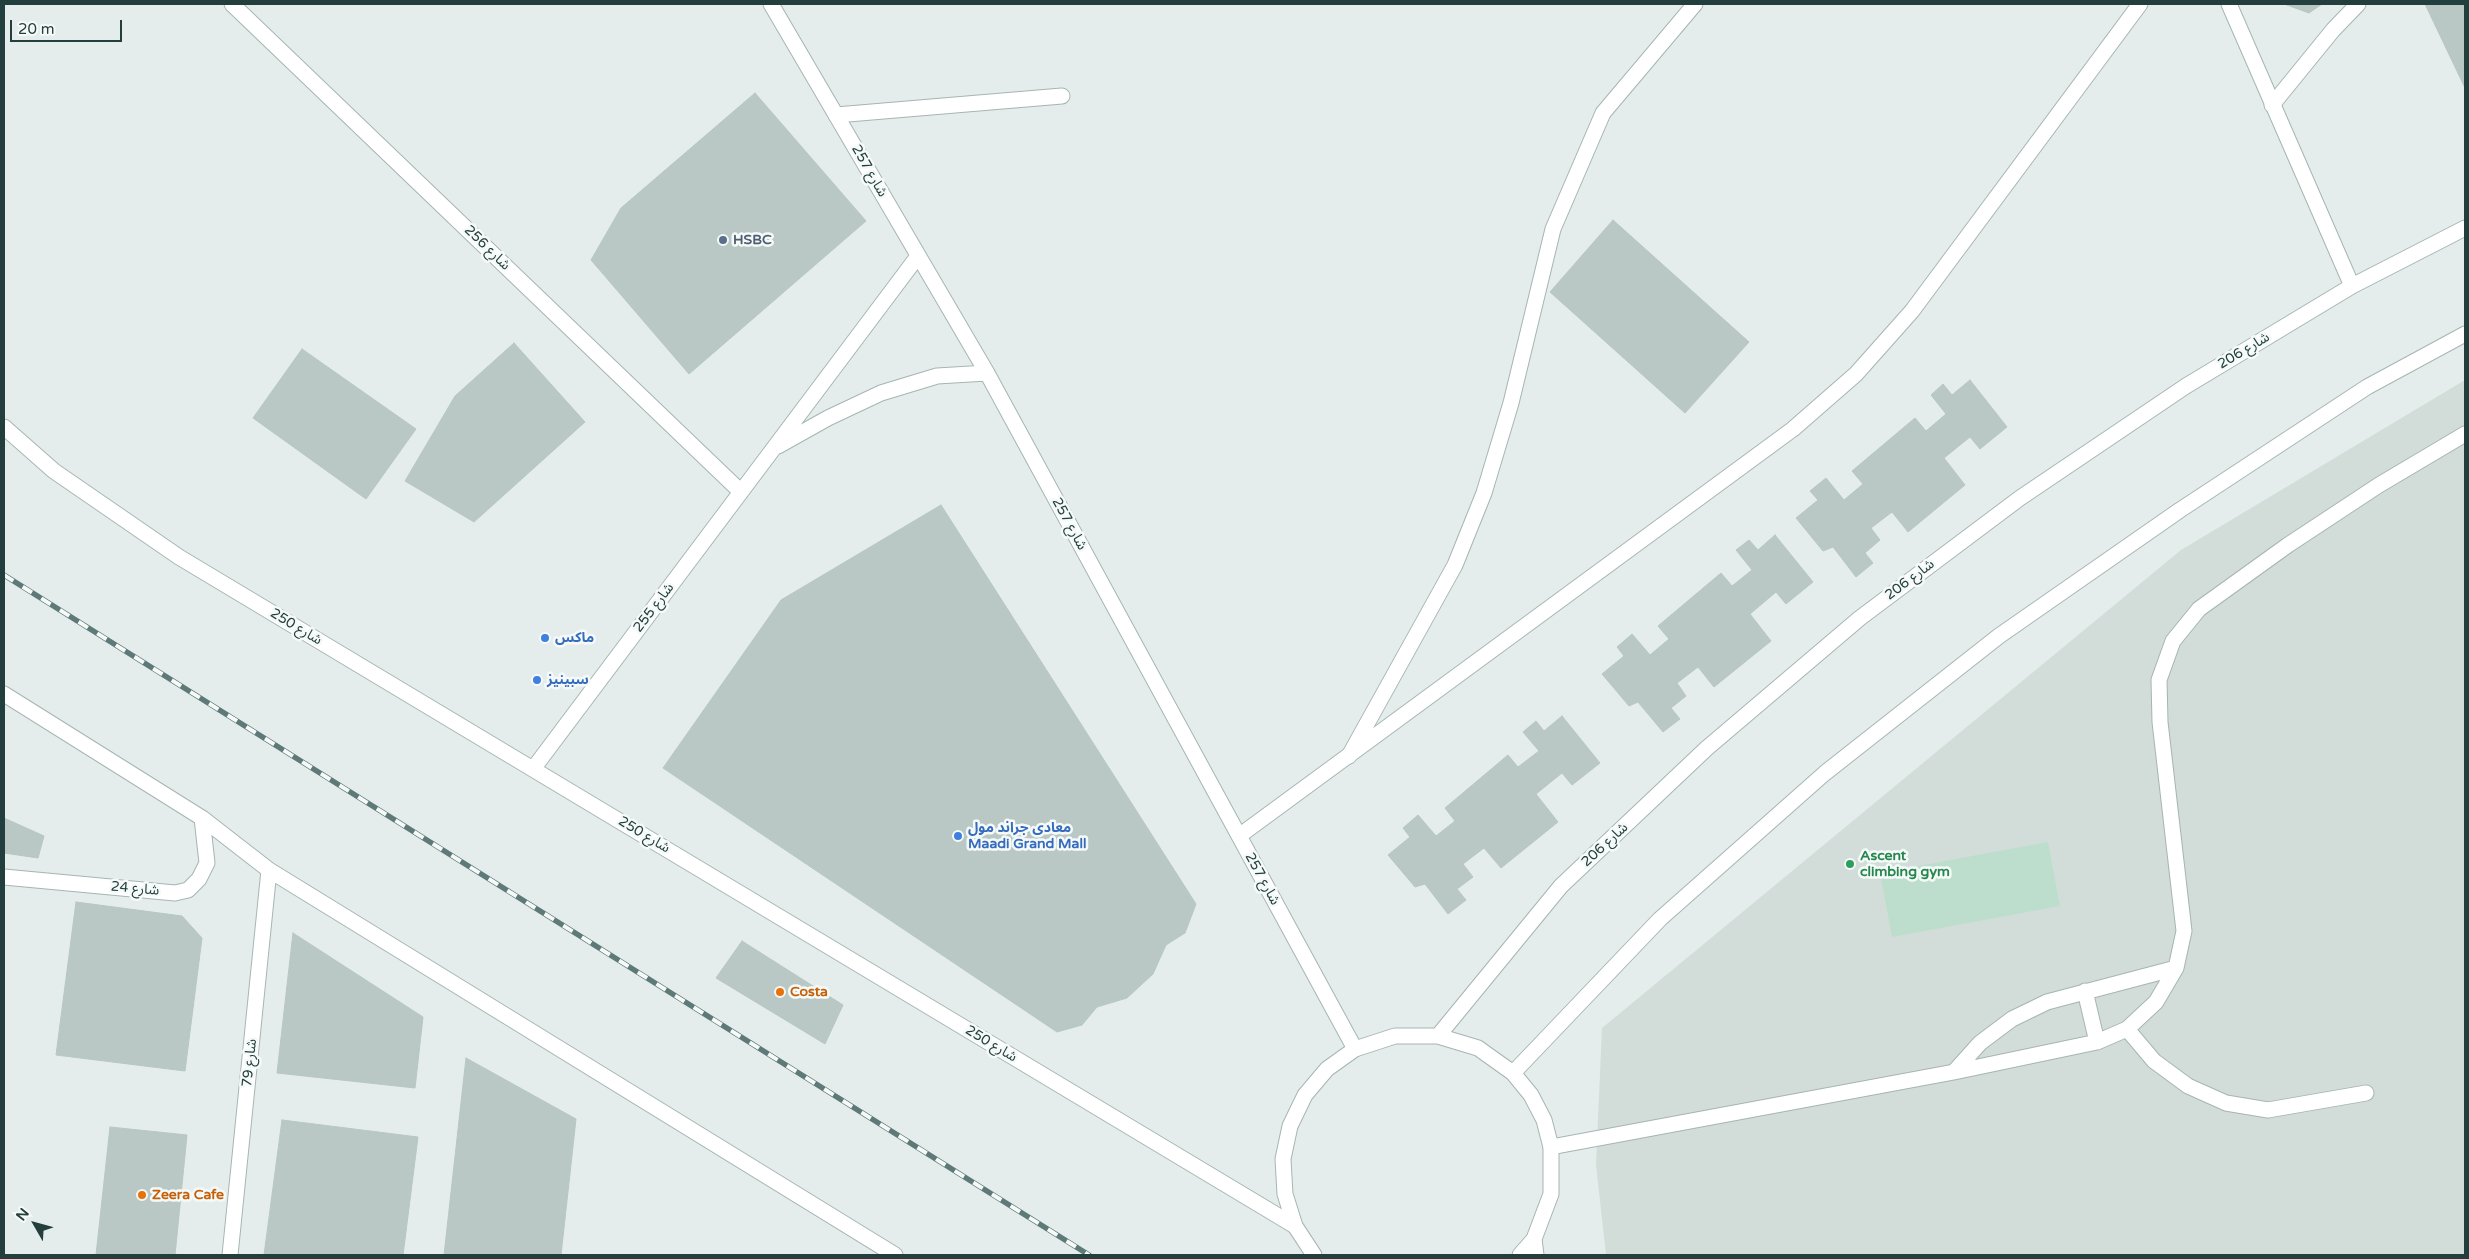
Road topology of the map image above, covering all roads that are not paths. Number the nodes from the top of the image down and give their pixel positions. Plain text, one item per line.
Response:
1 (232, 4) edge
2 (771, 4) edge
3 (1695, 4) edge
4 (2140, 4) edge
5 (2229, 4) edge
6 (2358, 4) edge
7 (1062, 96) dead end
8 (2272, 105) junction
9 (836, 116) junction
10 (2465, 228) edge
11 (918, 256) junction
12 (2352, 286) junction
13 (2465, 334) edge
14 (987, 373) junction
15 (4, 427) edge
16 (2465, 434) edge
17 (774, 448) junction
18 (741, 492) junction
19 (4, 694) edge
20 (1349, 756) junction
21 (533, 769) junction
22 (202, 818) junction
23 (1239, 836) junction
24 (269, 870) junction
25 (4, 877) edge
26 (2176, 968) junction
27 (2085, 991) junction
28 (2127, 1029) junction
29 (1438, 1036) junction
30 (2097, 1042) junction
31 (1355, 1049) junction
32 (1954, 1072) junction
33 (1513, 1073) junction
34 (2366, 1093) dead end
35 (1551, 1147) junction
36 (1295, 1226) junction
37 (1534, 1239) junction
38 (230, 1255) edge
39 (896, 1255) edge
40 (1314, 1255) edge
41 (1520, 1255) edge
42 (1536, 1255) edge

1 - 18 street, شارع 256
2 - 9 street, شارع 257
3 - 20 street
4 - 20 street
5 - 8 street
6 - 8 street
7 - 9 street
8 - 12 street
9 - 11 street, شارع 257
10 - 12 street, شارع 206
11 - 14 street, شارع 257
11 - 17 street, شارع 255
12 - 29 street, شارع 206
13 - 33 street
14 - 17 street, شارع 255
14 - 23 street, شارع 257
15 - 21 street, شارع 250
16 - 26 street
17 - 18 street, شارع 255
18 - 21 street, شارع 255
19 - 22 street
20 - 23 street
21 - 36 street, شارع 250
22 - 24 street
22 - 25 street, شارع 24
23 - 31 street, شارع 257
24 - 38 street, شارع 79
24 - 39 street
26 - 27 street
26 - 28 street
27 - 30 street
27 - 32 street
28 - 30 street
28 - 34 street
29 - 31 street
29 - 33 street
30 - 32 street
31 - 36 street
32 - 35 street
33 - 35 street
35 - 37 street
36 - 40 street
37 - 41 street
37 - 42 street

